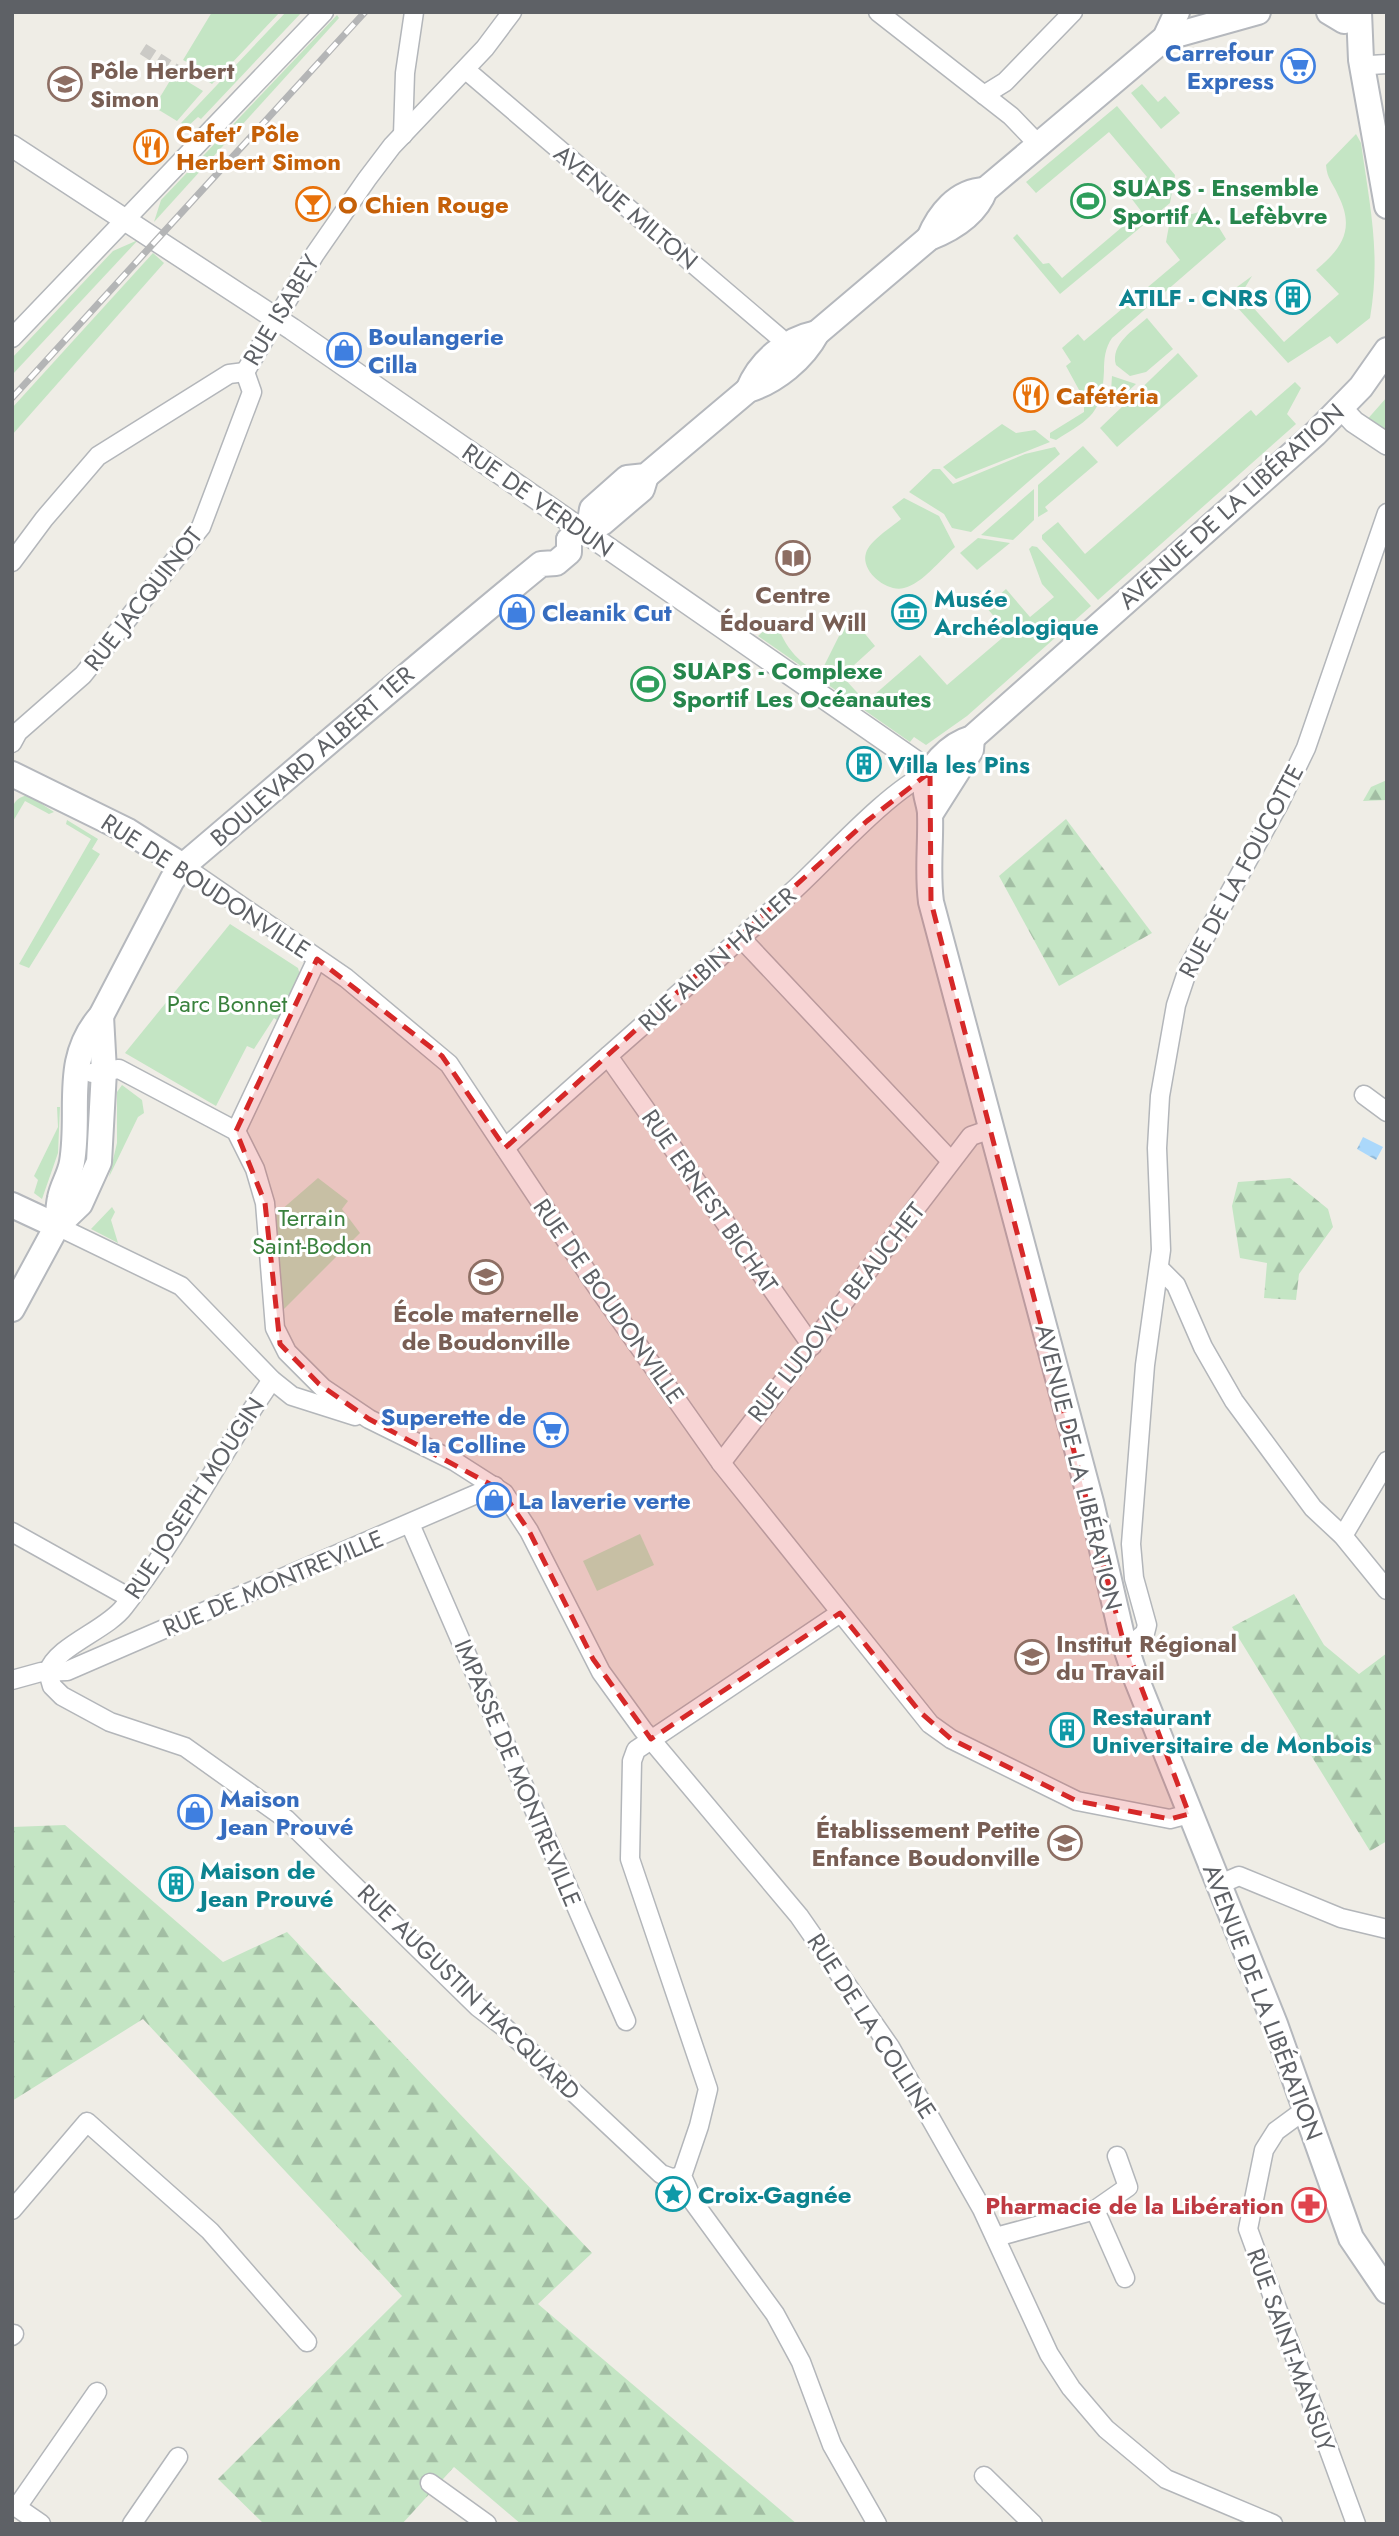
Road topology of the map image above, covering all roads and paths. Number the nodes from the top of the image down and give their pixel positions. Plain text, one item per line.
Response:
1 (324, 12) edge
2 (414, 12) edge
3 (512, 12) edge
4 (878, 12) edge
5 (1073, 12) edge
6 (1177, 12) edge
7 (1240, 15) edge
8 (1343, 15) edge
9 (1165, 38) junction
10 (1361, 60) junction
11 (1387, 64) edge
12 (466, 70) junction
13 (984, 95) junction
14 (403, 135) junction
15 (1039, 145) junction
16 (12, 146) edge
17 (1387, 206) edge
18 (126, 218) junction
19 (275, 319) junction
20 (817, 333) junction
21 (12, 338) edge
22 (784, 346) junction
23 (1387, 351) edge
24 (245, 372) junction
25 (748, 390) junction
26 (1341, 408) junction
27 (1387, 444) edge
28 (1387, 513) edge
29 (579, 531) junction
30 (12, 562) edge
31 (12, 743) edge
32 (12, 774) edge
33 (939, 778) junction
34 (183, 866) junction
35 (741, 938) junction
36 (317, 958) junction
37 (101, 1016) junction
38 (608, 1056) junction
39 (104, 1071) junction
40 (75, 1075) junction
41 (1364, 1095) dead end
42 (1387, 1112) edge
43 (991, 1129) junction
44 (236, 1131) junction
45 (505, 1148) junction
46 (951, 1161) junction
47 (12, 1205) edge
48 (57, 1226) junction
49 (1159, 1268) junction
50 (12, 1309) edge
51 (812, 1346) junction
52 (272, 1380) junction
53 (323, 1388) junction
54 (311, 1404) junction
55 (369, 1419) junction
56 (1387, 1461) edge
57 (721, 1463) junction
58 (495, 1486) junction
59 (410, 1524) junction
60 (12, 1532) edge
61 (1343, 1536) junction
62 (1387, 1590) edge
63 (130, 1598) junction
64 (840, 1613) junction
65 (1126, 1649) junction
66 (48, 1672) junction
67 (12, 1680) edge
68 (651, 1739) junction
69 (1189, 1814) junction
70 (1218, 1885) junction
71 (1387, 1929) edge
72 (626, 2021) dead end
73 (1306, 2109) junction
74 (1117, 2156) dead end
75 (682, 2176) junction
76 (12, 2210) edge
77 (1095, 2210) junction
78 (996, 2236) junction
79 (1125, 2278) dead end
80 (1387, 2291) edge
81 (307, 2342) dead end
82 (97, 2392) dead end
83 (178, 2456) dead end
84 (984, 2476) dead end
85 (430, 2483) dead end
86 (15, 2506) edge
87 (1236, 2518) edge
88 (41, 2524) edge
89 (132, 2524) edge
90 (487, 2524) edge
91 (877, 2524) edge
92 (1033, 2524) edge
93 (1273, 2524) edge
94 (1356, 2524) edge

1 - 18 street
2 - 14 street
3 - 12 street, RUE ISABEY
4 - 13 street
5 - 13 street
6 - 9 main road, BOULEVARD ALBERT 1ER
7 - 9 main road, BOULEVARD ALBERT 1ER
8 - 10 main road
9 - 15 main road, BOULEVARD ALBERT 1ER
10 - 11 street
10 - 17 main road
12 - 14 street, RUE ISABEY
12 - 22 street, AVENUE MILTON
13 - 15 street
14 - 19 street, RUE ISABEY
15 - 20 main road, BOULEVARD ALBERT 1ER
16 - 18 street, RUE DE VERDUN
18 - 19 street, RUE DE VERDUN
18 - 21 street
19 - 24 street, RUE ISABEY
19 - 29 street, RUE DE VERDUN
20 - 22 main road, BOULEVARD ALBERT 1ER
20 - 25 main road, BOULEVARD ALBERT 1ER
22 - 25 main road, BOULEVARD ALBERT 1ER
23 - 26 main road, AVENUE DE LA LIBÉRATION
24 - 30 street, RUE ISABEY
24 - 31 street, RUE JACQUINOT
25 - 29 main road, BOULEVARD ALBERT 1ER
26 - 27 street
26 - 33 main road, AVENUE DE LA LIBÉRATION
28 - 49 street, RUE DE LA FOUCOTTE
29 - 33 street, RUE DE VERDUN
29 - 34 main road, BOULEVARD ALBERT 1ER
32 - 34 main road, RUE DE BOUDONVILLE
33 - 35 street, RUE ALBIN HALLER
33 - 43 main road, AVENUE DE LA LIBÉRATION
34 - 36 street, RUE DE BOUDONVILLE
34 - 37 main road, BOULEVARD ALBERT 1ER
35 - 38 street, RUE ALBIN HALLER
35 - 46 street
36 - 44 street
36 - 45 street, RUE DE BOUDONVILLE
37 - 39 main road
37 - 40 main road, BOULEVARD ALBERT 1ER
38 - 45 street, RUE ALBIN HALLER
38 - 51 street, RUE ERNEST BICHAT
39 - 40 street
39 - 44 street
39 - 48 main road
40 - 48 main road, BOULEVARD ALBERT 1ER
41 - 42 street
43 - 46 street, RUE LUDOVIC BEAUCHET
43 - 65 main road, AVENUE DE LA LIBÉRATION
44 - 53 street
45 - 57 street, RUE DE BOUDONVILLE
46 - 51 street, RUE LUDOVIC BEAUCHET
47 - 48 main road
48 - 50 main road
48 - 52 street
49 - 61 street
49 - 65 street, RUE DE LA FOUCOTTE
51 - 57 street, RUE LUDOVIC BEAUCHET
52 - 54 street
52 - 63 street, RUE JOSEPH MOUGIN
53 - 54 street
53 - 55 street
54 - 55 street
55 - 58 street, RUE DE LA COLLINE
56 - 61 street
57 - 64 street, RUE DE BOUDONVILLE
58 - 59 street, RUE DE MONTREVILLE
58 - 68 street, RUE DE LA COLLINE
59 - 66 street, RUE DE MONTREVILLE
59 - 72 street, IMPASSE DE MONTREVILLE
60 - 63 street
61 - 62 street
63 - 66 street, RUE JOSEPH MOUGIN
64 - 68 street
64 - 69 street, RUE DE BOUDONVILLE
65 - 69 main road, AVENUE DE LA LIBÉRATION
66 - 67 street
66 - 75 street, RUE AUGUSTIN HACQUARD
68 - 75 street
68 - 78 street, RUE DE LA COLLINE
69 - 70 main road, AVENUE DE LA LIBÉRATION
70 - 71 street
70 - 73 main road, AVENUE DE LA LIBÉRATION
73 - 80 main road, AVENUE DE LA LIBÉRATION
73 - 94 street, RUE SAINT-MANSUY
74 - 77 street
75 - 91 street
76 - 81 street
77 - 78 street
77 - 79 street
78 - 87 street, RUE DE LA COLLINE
82 - 86 street
83 - 89 street
84 - 92 street
85 - 90 street
86 - 88 street
87 - 93 street, RUE DE LA COLLINE

